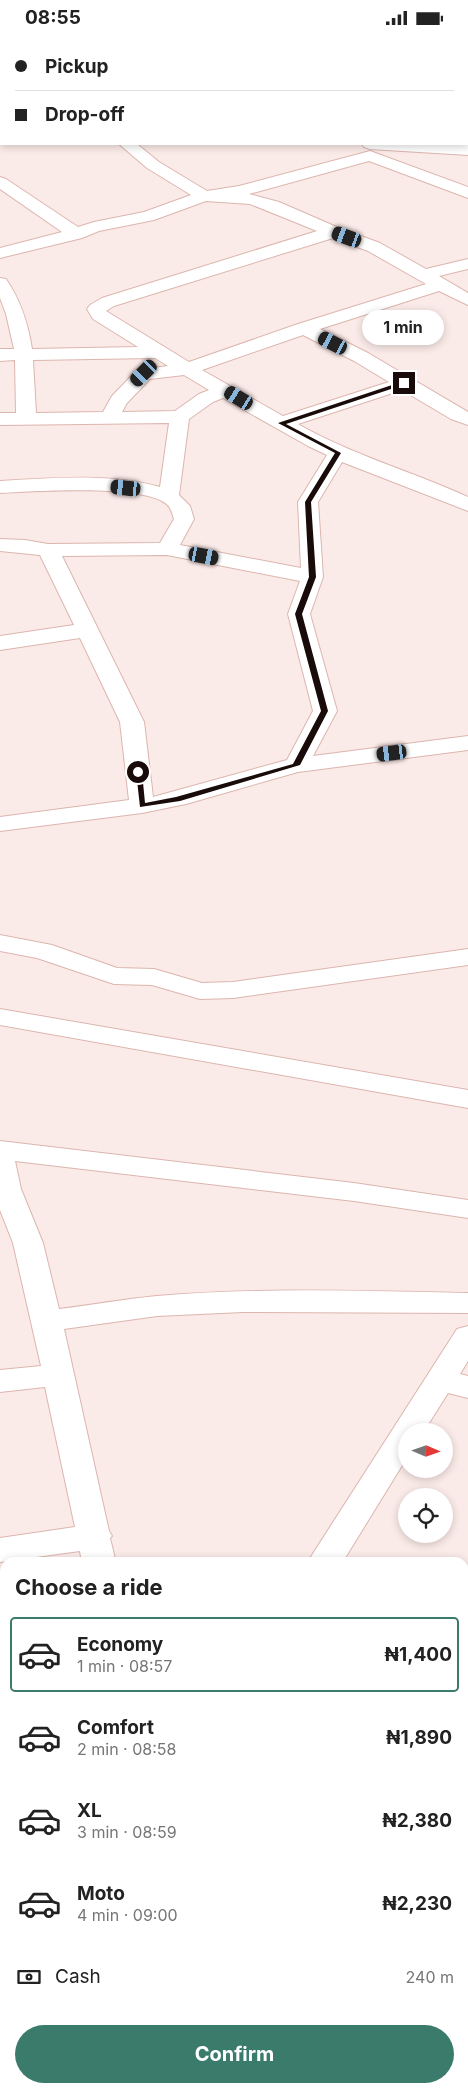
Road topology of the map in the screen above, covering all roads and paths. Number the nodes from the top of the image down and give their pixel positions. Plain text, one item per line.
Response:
1 (128, 145) edge
2 (370, 148) edge
3 (468, 150) edge
4 (0, 182) edge
5 (468, 193) edge
6 (204, 196) junction
7 (333, 232) junction
8 (76, 234) junction
9 (0, 253) edge
10 (468, 263) edge
11 (424, 275) junction
12 (441, 285) junction
13 (2, 288) edge
14 (468, 300) edge
15 (304, 328) junction
16 (159, 352) junction
17 (0, 355) edge
18 (25, 355) junction
19 (187, 369) junction
20 (404, 383) junction
21 (225, 390) junction
22 (180, 417) junction
23 (109, 418) junction
24 (0, 419) edge
25 (26, 419) junction
26 (468, 419) edge
27 (281, 423) junction
28 (338, 453) junction
29 (0, 487) edge
30 (169, 496) junction
31 (468, 505) edge
32 (0, 545) edge
33 (167, 549) junction
34 (48, 550) junction
35 (312, 577) junction
36 (87, 630) junction
37 (0, 643) edge
38 (468, 743) edge
39 (296, 765) junction
40 (142, 806) junction
41 (0, 823) edge
42 (0, 943) edge
43 (468, 957) edge
44 (0, 1017) edge
45 (468, 1099) edge
46 (0, 1150) edge
47 (0, 1155) edge
48 (468, 1209) edge
49 (468, 1303) edge
50 (47, 1321) junction
51 (468, 1336) edge
52 (57, 1375) junction
53 (0, 1381) edge
54 (453, 1384) edge
55 (97, 1549) edge
56 (0, 1550) edge
57 (328, 1557) edge

1 - 6 street
2 - 3 street
2 - 5 street
2 - 6 street
4 - 8 street
6 - 7 street
6 - 8 street
7 - 11 street
7 - 16 street
8 - 9 street
10 - 11 street
11 - 12 street
12 - 14 street
12 - 15 street
13 - 18 street
15 - 19 street
15 - 20 street
16 - 18 street
16 - 19 street
17 - 18 street
18 - 25 street
19 - 21 street
19 - 23 street
20 - 26 street
20 - 27 street
21 - 22 street
21 - 27 street
22 - 23 street
22 - 30 street
23 - 25 street
24 - 25 street
27 - 28 street
28 - 31 street
28 - 35 street
29 - 30 street
30 - 33 street
32 - 34 street
33 - 34 street
33 - 35 street
34 - 36 street
35 - 39 street
36 - 37 street
36 - 40 street
38 - 39 street
39 - 40 street
40 - 41 street
42 - 43 street
44 - 45 street
46 - 48 street
47 - 50 street
49 - 50 street
50 - 52 street
51 - 54 street
52 - 53 street
52 - 55 street
54 - 57 street
55 - 56 street

